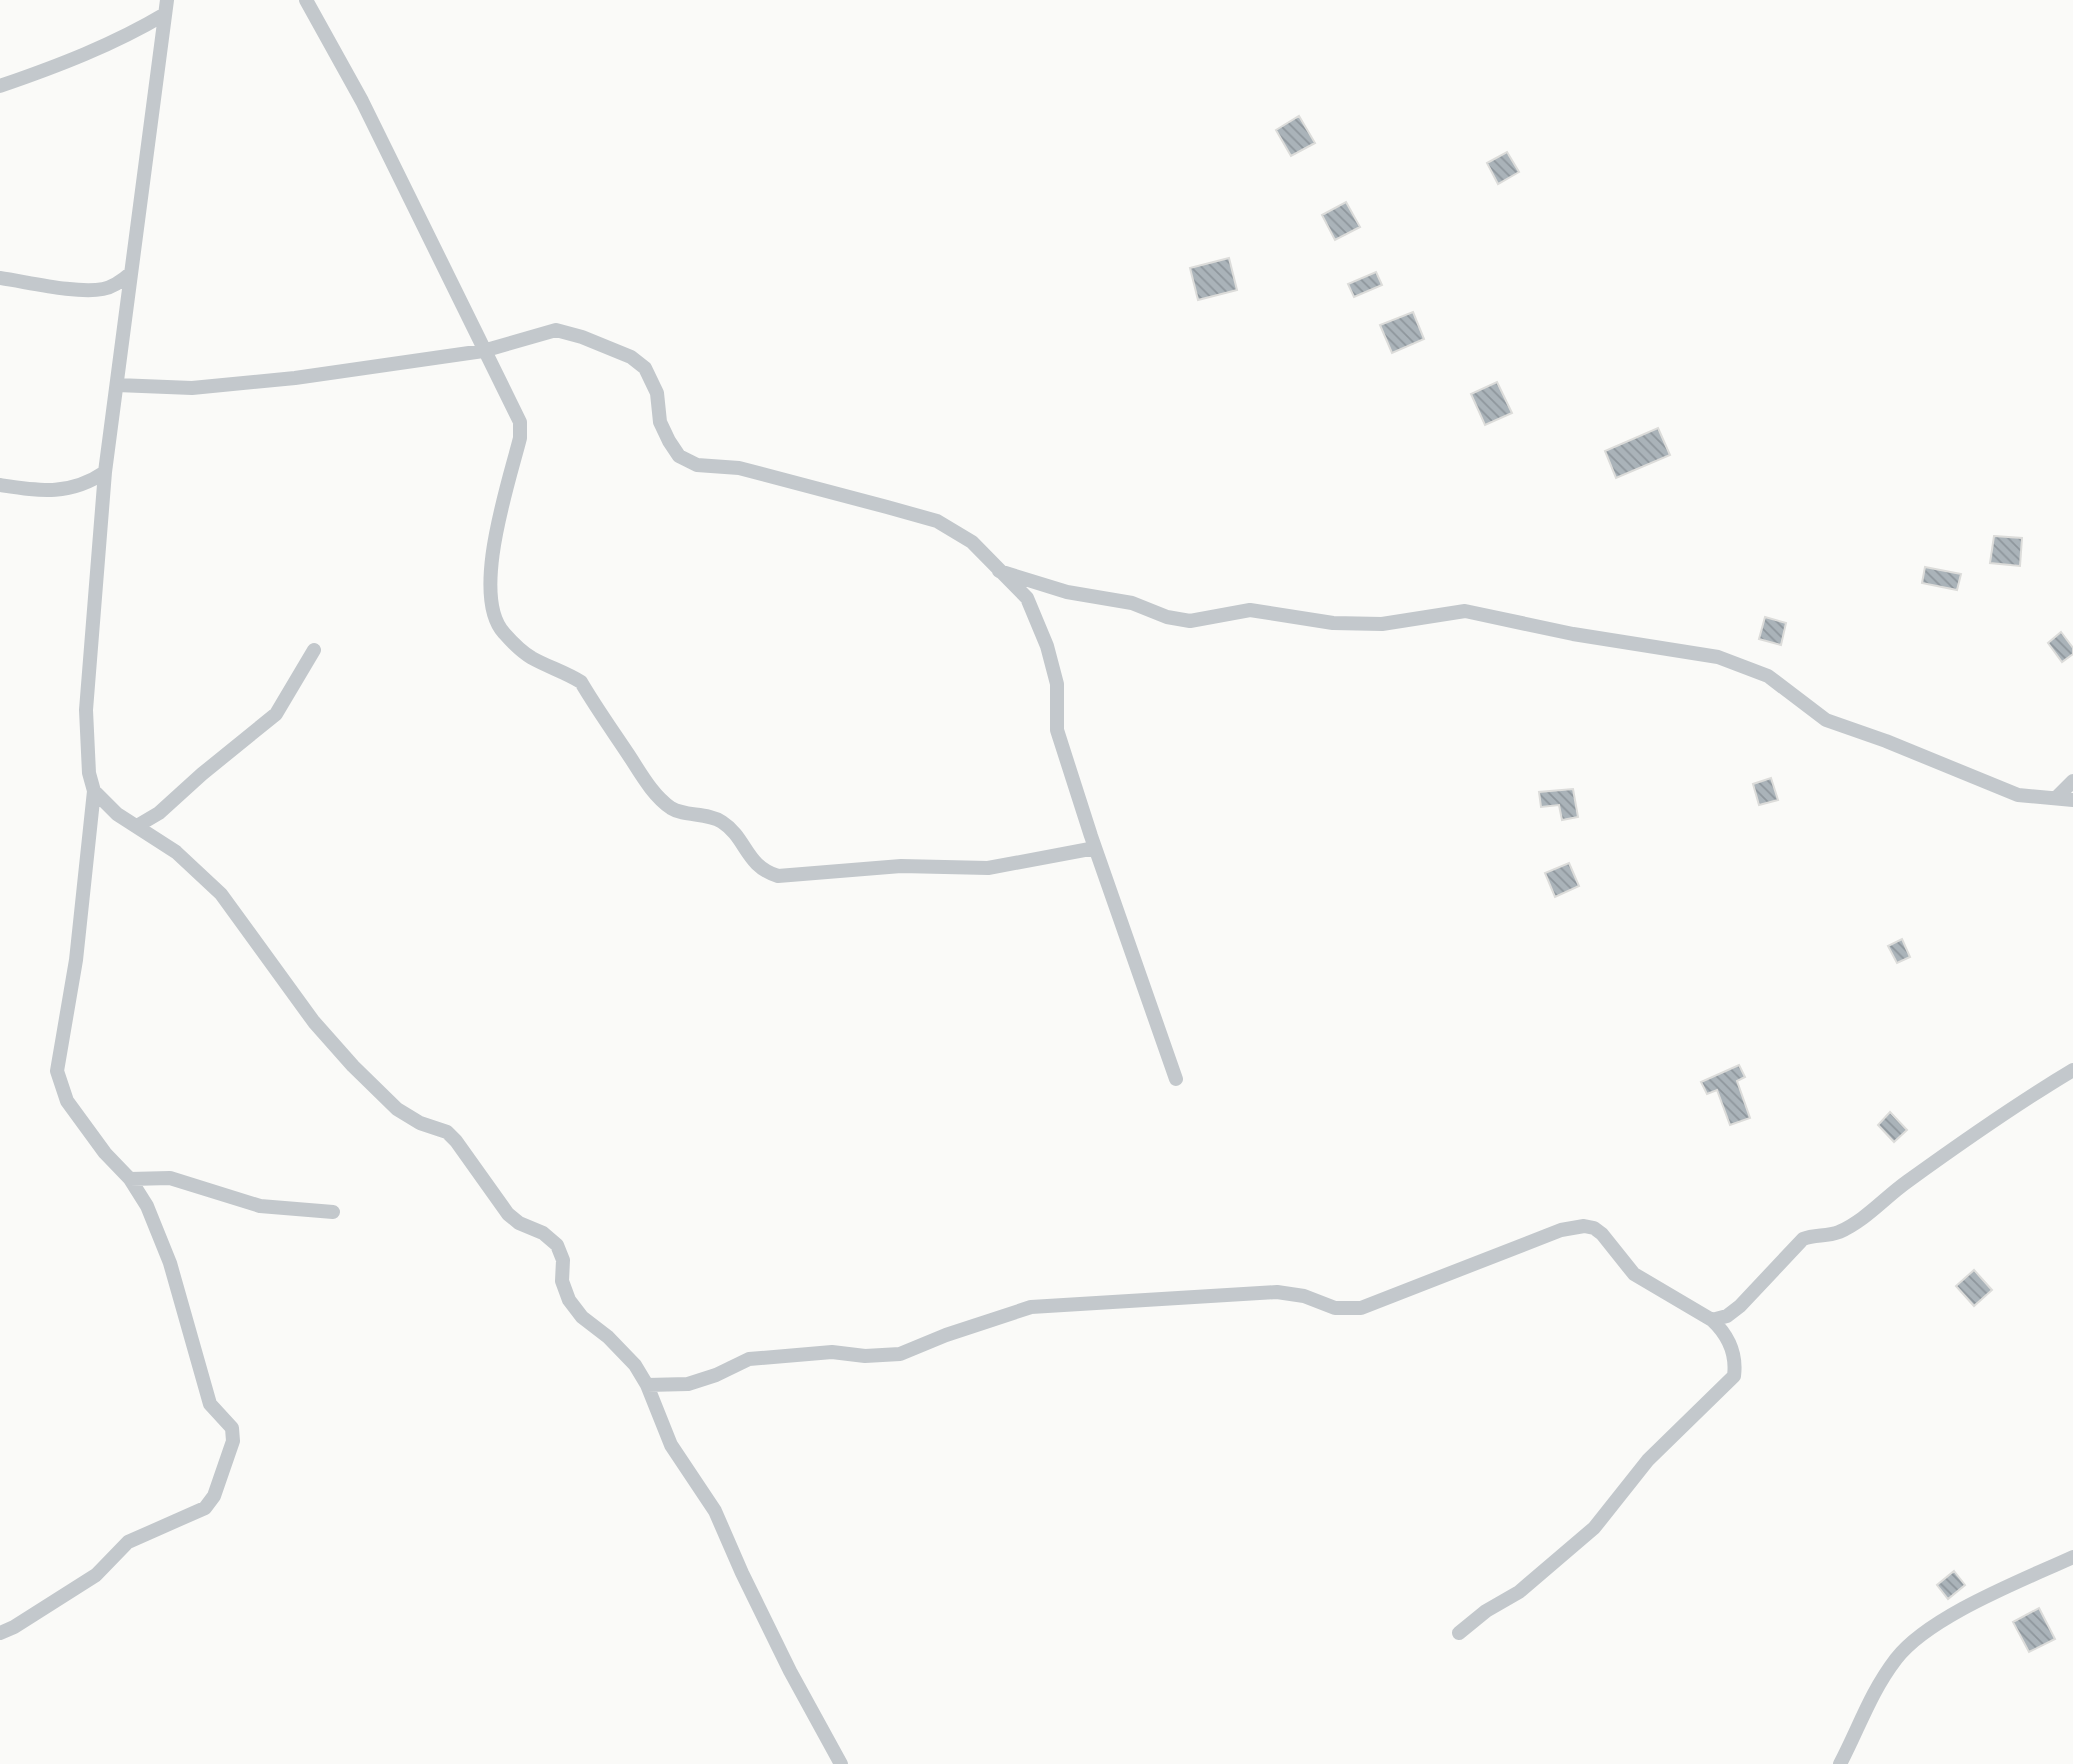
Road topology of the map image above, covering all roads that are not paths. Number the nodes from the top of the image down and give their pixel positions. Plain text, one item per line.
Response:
1 (306, 0) edge
2 (166, 7) edge
3 (0, 86) edge
4 (131, 273) junction
5 (0, 278) edge
6 (483, 351) junction
7 (117, 385) junction
8 (105, 472) junction
9 (0, 485) edge
10 (998, 570) junction
11 (314, 650) dead end
12 (2073, 781) edge
13 (94, 791) junction
14 (2056, 798) junction
15 (2073, 800) edge
16 (137, 826) junction
17 (1096, 848) junction
18 (2073, 1070) edge
19 (1176, 1079) dead end
20 (130, 1179) junction
21 (333, 1212) dead end
22 (1712, 1320) junction
23 (647, 1385) junction
24 (2073, 1556) edge
25 (0, 1633) edge
26 (1459, 1633) dead end
27 (841, 1764) edge
28 (1840, 1764) edge

1 - 6 street
2 - 3 street
2 - 4 street
4 - 5 street
4 - 7 street
6 - 7 street
6 - 10 street
6 - 17 street
7 - 8 street
8 - 9 street
8 - 13 street
10 - 14 street
10 - 17 street
11 - 16 street
12 - 14 street
13 - 16 street
13 - 20 street
14 - 15 street
16 - 23 street
17 - 19 street
18 - 22 street
20 - 21 street
20 - 25 street
22 - 23 street
22 - 26 street
23 - 27 street
24 - 28 street

